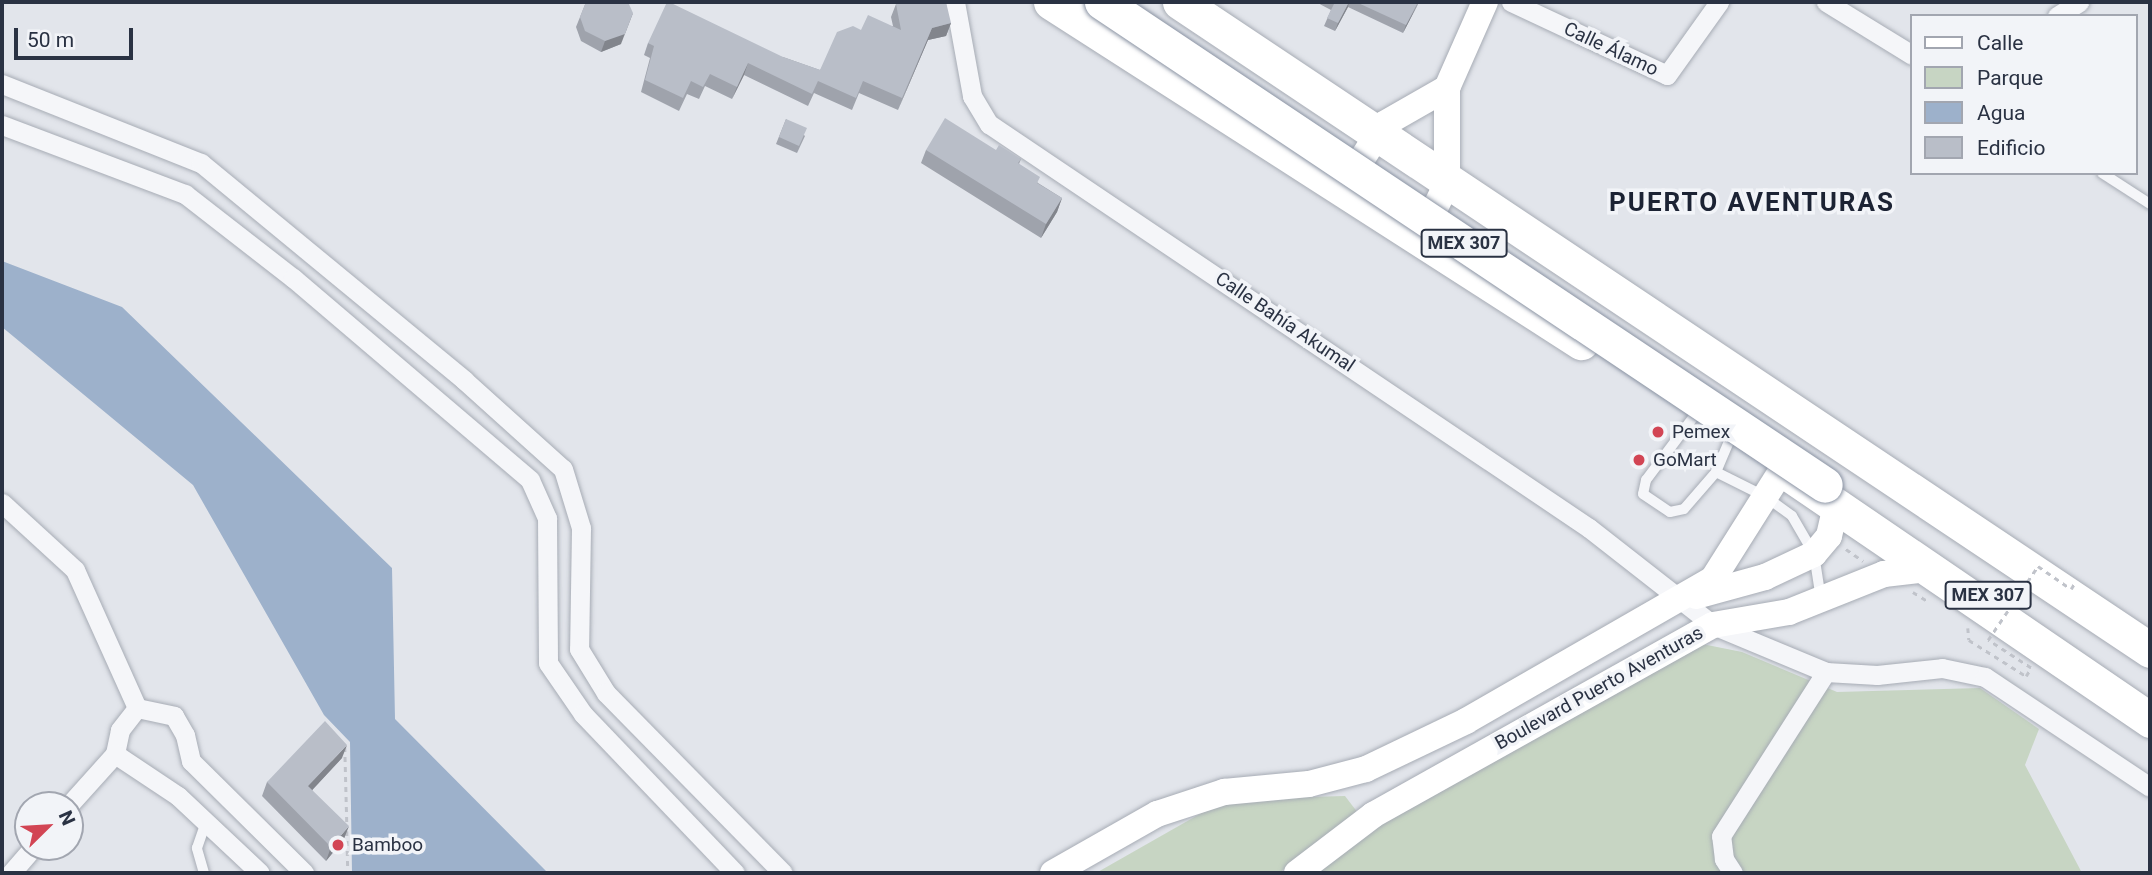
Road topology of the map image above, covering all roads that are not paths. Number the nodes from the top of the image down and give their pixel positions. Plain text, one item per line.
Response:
1 (956, 2) edge
2 (1051, 2) edge
3 (1102, 2) edge
4 (1146, 2) edge
5 (1180, 2) edge
6 (1485, 2) edge
7 (1511, 2) edge
8 (1719, 2) edge
9 (1826, 2) edge
10 (2079, 2) edge
11 (2060, 14) edge
12 (1910, 54) edge
13 (2, 84) edge
14 (1447, 88) junction
15 (2, 125) edge
16 (1376, 135) junction
17 (2105, 175) edge
18 (1447, 183) junction
19 (1357, 198) junction
20 (2150, 204) edge
21 (1406, 230) junction
22 (357, 293) junction
23 (340, 318) junction
24 (1695, 415) junction
25 (1731, 437) junction
26 (1716, 472) junction
27 (1774, 483) junction
28 (2, 503) edge
29 (1828, 509) junction
30 (1929, 569) junction
31 (1821, 598) junction
32 (1682, 601) junction
33 (1713, 625) junction
34 (2150, 650) edge
35 (2150, 670) edge
36 (1826, 672) junction
37 (2150, 704) edge
38 (138, 708) junction
39 (2150, 720) edge
40 (115, 754) junction
41 (691, 780) junction
42 (2150, 787) edge
43 (82, 791) edge
44 (668, 805) junction
45 (206, 822) junction
46 (204, 873) edge
47 (260, 873) edge
48 (304, 873) edge
49 (735, 873) edge
50 (783, 873) edge
51 (1053, 873) edge
52 (1297, 873) edge
53 (1733, 873) edge

1 - 32 street, Calle Bahía Akumal
2 - 19 highway
3 - 29 highway, MEX 307, bridge
4 - 29 highway, MEX 307
5 - 16 highway
6 - 14 street
7 - 8 street, Calle Álamo
9 - 12 street
10 - 11 street
13 - 22 street
14 - 16 street
14 - 18 street
15 - 23 street
16 - 18 highway
16 - 19 street
17 - 20 lane
18 - 21 street
18 - 34 highway
19 - 21 highway
21 - 24 highway
22 - 23 street
22 - 41 street
23 - 44 street
24 - 25 highway
24 - 26 lane
25 - 26 lane
25 - 27 highway
26 - 27 lane
27 - 29 highway
27 - 29 lane
27 - 32 street, Boulevard Puerto Aventuras
28 - 38 street
29 - 30 highway
29 - 31 lane
29 - 32 street, Boulevard Puerto Aventuras
29 - 35 highway, MEX 307
29 - 37 highway, MEX 307
30 - 31 street, Boulevard Puerto Aventuras
30 - 39 highway
31 - 33 street, Boulevard Puerto Aventuras
32 - 33 street, Calle Bahía Akumal
32 - 51 street, Boulevard Puerto Aventuras
33 - 36 street, Calle Bahía Akumal
33 - 52 street, Boulevard Puerto Aventuras
36 - 42 street, Calle Bahía Akumal
36 - 53 street
38 - 40 street
38 - 48 street
40 - 43 street
40 - 45 street
41 - 44 street
41 - 50 street
44 - 49 street
45 - 46 lane
45 - 47 street

